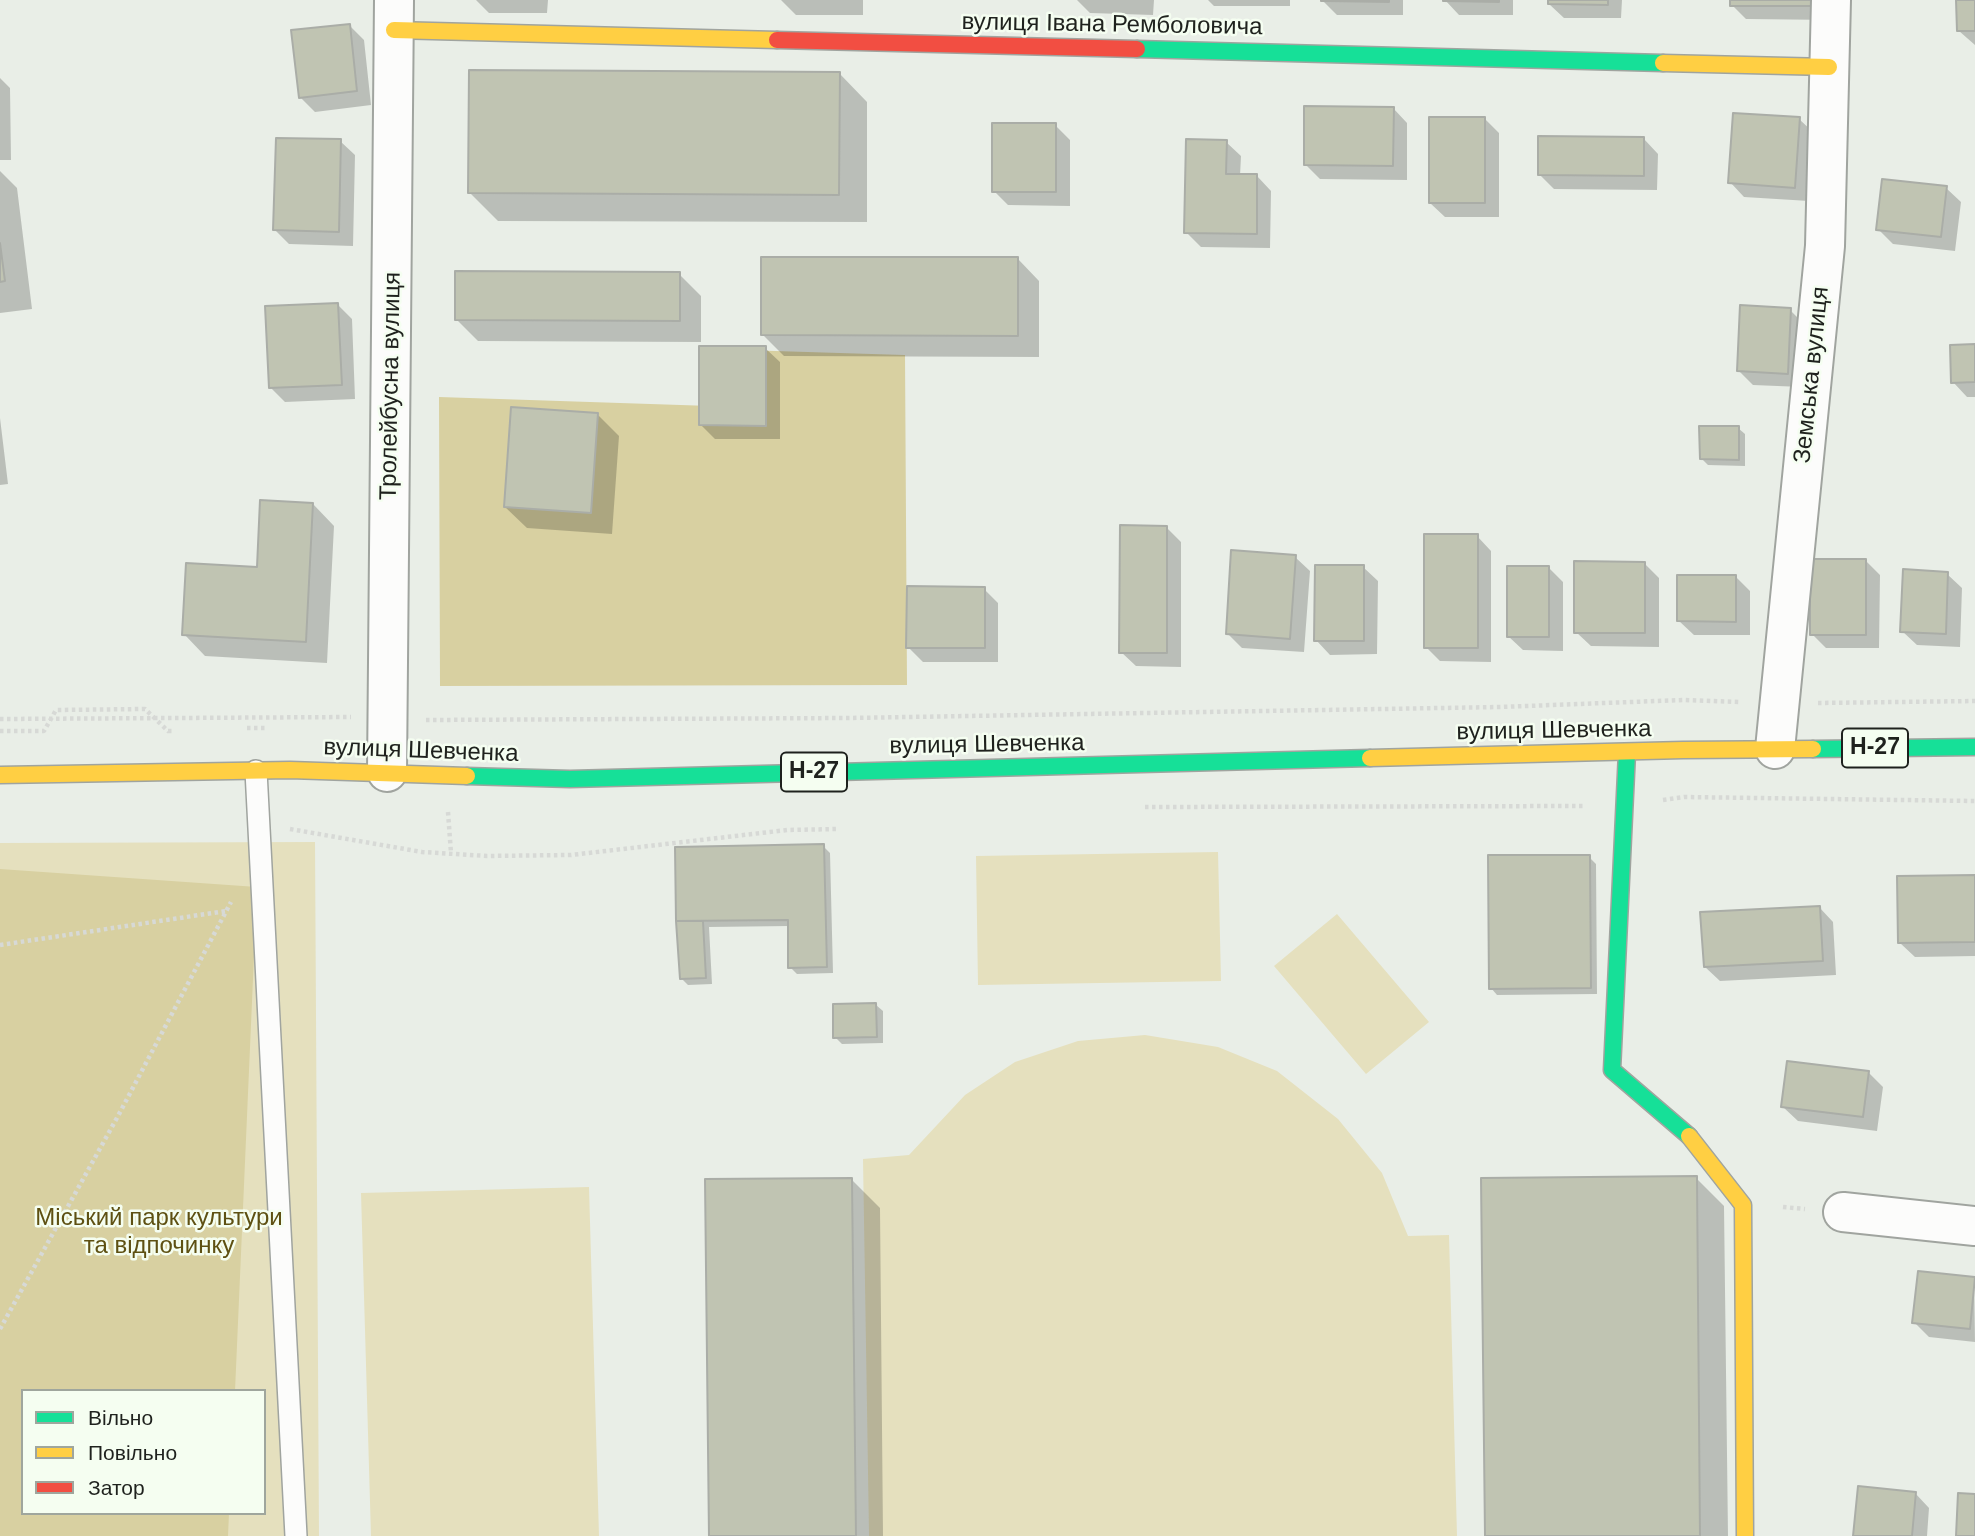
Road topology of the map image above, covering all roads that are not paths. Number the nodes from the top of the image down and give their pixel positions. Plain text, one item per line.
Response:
1 (1832, 0) edge
2 (394, 15) edge
3 (1829, 67) junction
4 (1975, 747) edge
5 (1775, 749) junction
6 (1627, 751) junction
7 (256, 771) junction
8 (387, 772) junction
9 (0, 775) edge
10 (1843, 1212) road end
11 (1975, 1226) edge
12 (296, 1536) edge
13 (1745, 1536) edge

1 - 3 street, Земська вулиця
2 - 3 street, вулиця Івана Ремболовича
2 - 8 street, Тролейбусна вулиця
3 - 5 street, Земська вулиця
4 - 5 street, вулиця Шевченка / Н-27
5 - 6 street, вулиця Шевченка / Н-27
6 - 8 street, вулиця Шевченка / Н-27
6 - 13 street
7 - 8 street, вулиця Шевченка / Н-27
7 - 9 street, вулиця Шевченка / Н-27
7 - 12 lane
10 - 11 street

